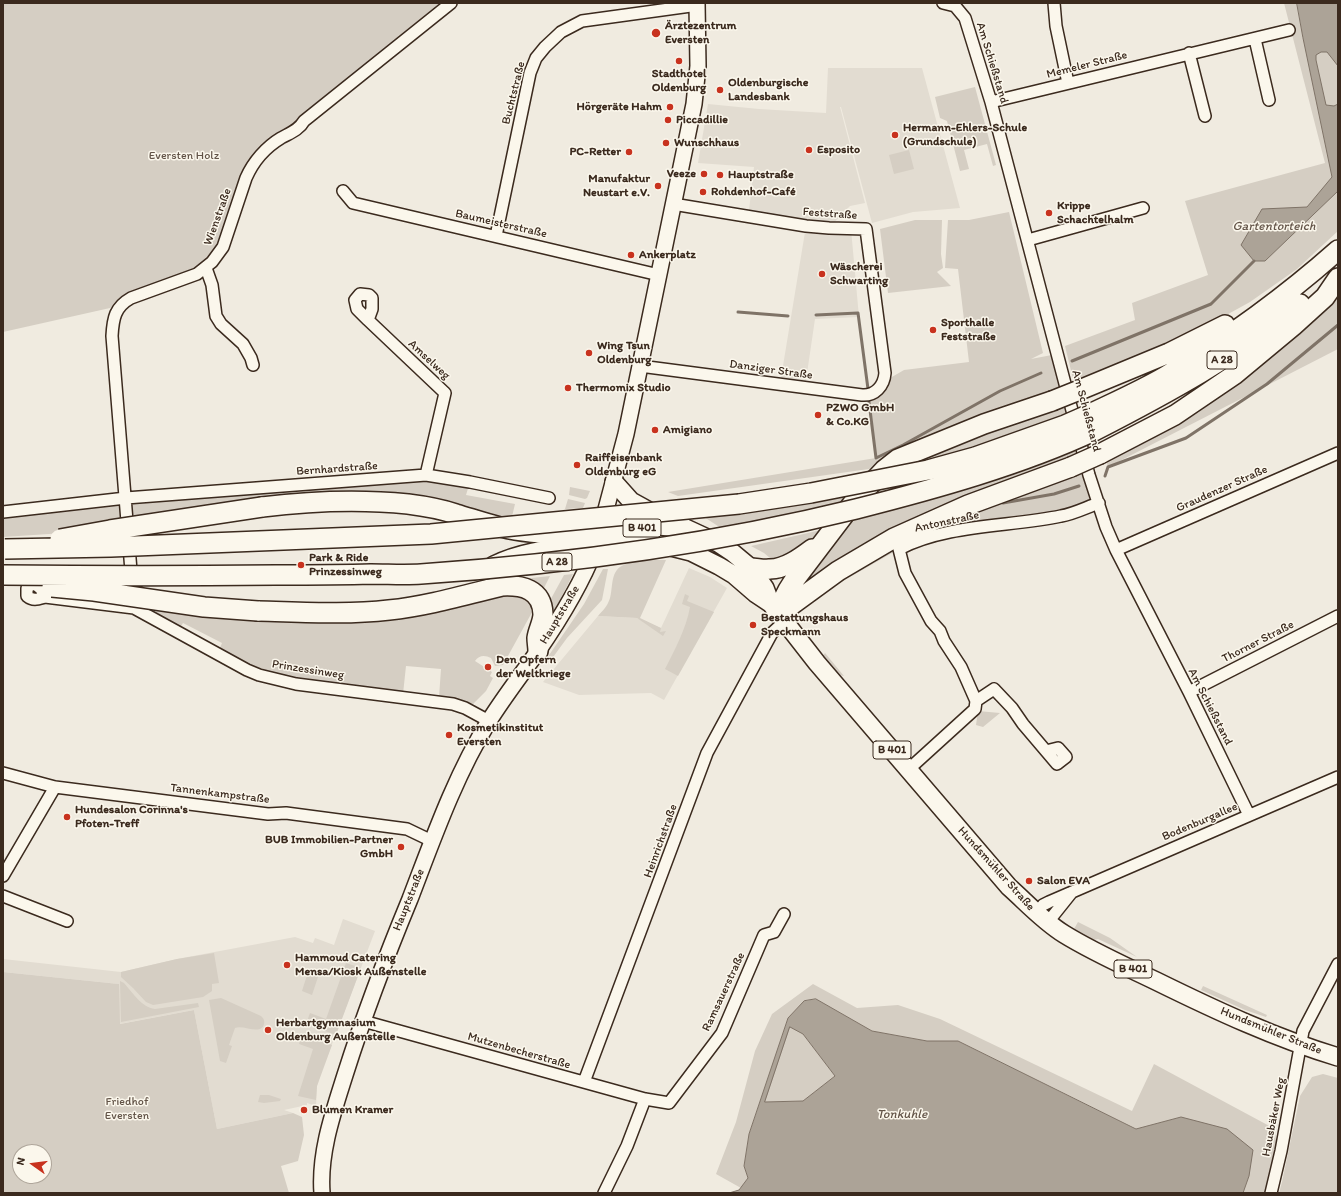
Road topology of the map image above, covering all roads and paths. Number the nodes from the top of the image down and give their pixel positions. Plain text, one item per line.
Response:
1 (451, 3) edge
2 (943, 3) edge
3 (1054, 3) edge
4 (698, 4) edge
5 (1289, 30) dead end
6 (1255, 39) junction
7 (1189, 54) junction
8 (1068, 83) junction
9 (1269, 100) dead end
10 (991, 102) junction
11 (1205, 116) dead end
12 (343, 190) dead end
13 (673, 204) junction
14 (1143, 208) dead end
15 (496, 236) junction
16 (1028, 240) junction
17 (1338, 250) edge
18 (206, 268) junction
19 (1338, 272) edge
20 (659, 275) junction
21 (1338, 278) edge
22 (1277, 301) junction
23 (368, 320) dead end
24 (253, 364) dead end
25 (640, 366) junction
26 (885, 377) joint
27 (1092, 423) junction
28 (1338, 453) edge
29 (426, 476) junction
30 (614, 482) junction
31 (126, 498) junction
32 (549, 498) dead end
33 (1099, 503) junction
34 (3, 512) edge
35 (685, 528) junction
36 (598, 538) junction
37 (826, 538) junction
38 (4, 549) edge
39 (1116, 550) junction
40 (751, 568) junction
41 (3, 575) edge
42 (3, 583) edge
43 (45, 597) dead end
44 (433, 602) junction
45 (134, 608) junction
46 (778, 613) junction
47 (1338, 616) edge
48 (538, 651) junction
49 (1189, 692) junction
50 (976, 701) junction
51 (489, 721) junction
52 (1046, 751) dead end
53 (909, 770) junction
54 (3, 773) edge
55 (1338, 778) edge
56 (55, 787) junction
57 (1249, 815) junction
58 (432, 841) junction
59 (3, 876) edge
60 (1073, 892) junction
61 (3, 896) edge
62 (784, 914) dead end
63 (1042, 918) junction
64 (67, 922) dead end
65 (1338, 964) edge
66 (363, 1020) junction
67 (1300, 1045) junction
68 (1338, 1057) edge
69 (584, 1082) junction
70 (645, 1099) junction
71 (669, 1103) joint
72 (322, 1169) junction
73 (312, 1193) edge
74 (322, 1193) edge
75 (604, 1193) edge
76 (1271, 1193) edge

1 - 18 street, Wienstraße
2 - 10 street, Am Schießstand
3 - 8 street
4 - 13 main road, Hauptstraße
4 - 15 street, Buchtstraße
5 - 6 street, Memeler Straße
6 - 7 street, Memeler Straße
6 - 9 street
7 - 8 street, Memeler Straße
7 - 11 street
8 - 10 street, Memeler Straße
10 - 16 street, Am Schießstand
12 - 15 street, Baumeisterstraße
13 - 20 main road, Hauptstraße
13 - 26 street, Feststraße
14 - 16 street
15 - 20 street, Baumeisterstraße
16 - 33 street, Am Schießstand
17 - 22 highway, A 28
18 - 24 street
18 - 31 street, Wienstraße
19 - 27 highway, A 28
20 - 25 main road, Hauptstraße
21 - 46 highway, bridge
22 - 27 highway, A 28
22 - 37 highway, bridge
23 - 29 street, Amselweg
25 - 26 street, Danziger Straße
25 - 30 main road, Hauptstraße
27 - 38 highway, A 28, bridge
27 - 41 highway, A 28, bridge
28 - 39 street, Graudenzer Straße
29 - 31 street, Bernhardstraße
29 - 32 street, Bernhardstraße
30 - 35 main road, Hundsmühler Straße
30 - 36 main road, Hauptstraße
31 - 34 street
31 - 45 street
33 - 39 street, Am Schießstand
33 - 50 street, Antonstraße
35 - 36 main road, Hundsmühler Straße / B 401
35 - 40 main road, Hundsmühler Straße / B 401
36 - 38 highway, bridge
36 - 44 highway
36 - 46 main road, Hundsmühler Straße
36 - 48 main road, Hauptstraße
37 - 40 highway
37 - 46 highway
39 - 49 street, Am Schießstand
40 - 46 main road, Hundsmühler Straße / B 401
42 - 44 highway, bridge
43 - 45 street, Prinzessinweg
44 - 48 highway
45 - 51 street, Prinzessinweg
46 - 53 main road, Hundsmühler Straße / B 401
46 - 69 street, Heinrichstraße
47 - 49 street, Thorner Straße
48 - 51 main road, Hauptstraße
49 - 57 street, Am Schießstand
50 - 52 street
50 - 53 street
51 - 58 main road, Hauptstraße
53 - 63 main road, Hundsmühler Straße / B 401
54 - 56 street, Tannenkampstraße
55 - 57 street, Bodenburgallee
56 - 58 street, Tannenkampstraße
56 - 59 street
57 - 60 street, Bodenburgallee
58 - 66 main road, Hauptstraße
60 - 63 street, Bodenburgallee
60 - 63 street, Bodenburgallee
61 - 64 street
62 - 71 street, Ramsauerstraße
63 - 67 main road, Hundsmühler Straße / B 401
65 - 67 street, Hausbäker Weg
66 - 69 street, Mutzenbecherstraße
66 - 72 main road, Hauptstraße
67 - 68 main road, Hundsmühler Straße / B 401
67 - 76 street, Hausbäker Weg
69 - 70 street, Mutzenbecherstraße
70 - 71 street, Mutzenbecherstraße
70 - 75 street
72 - 73 main road
72 - 74 main road, Hauptstraße

